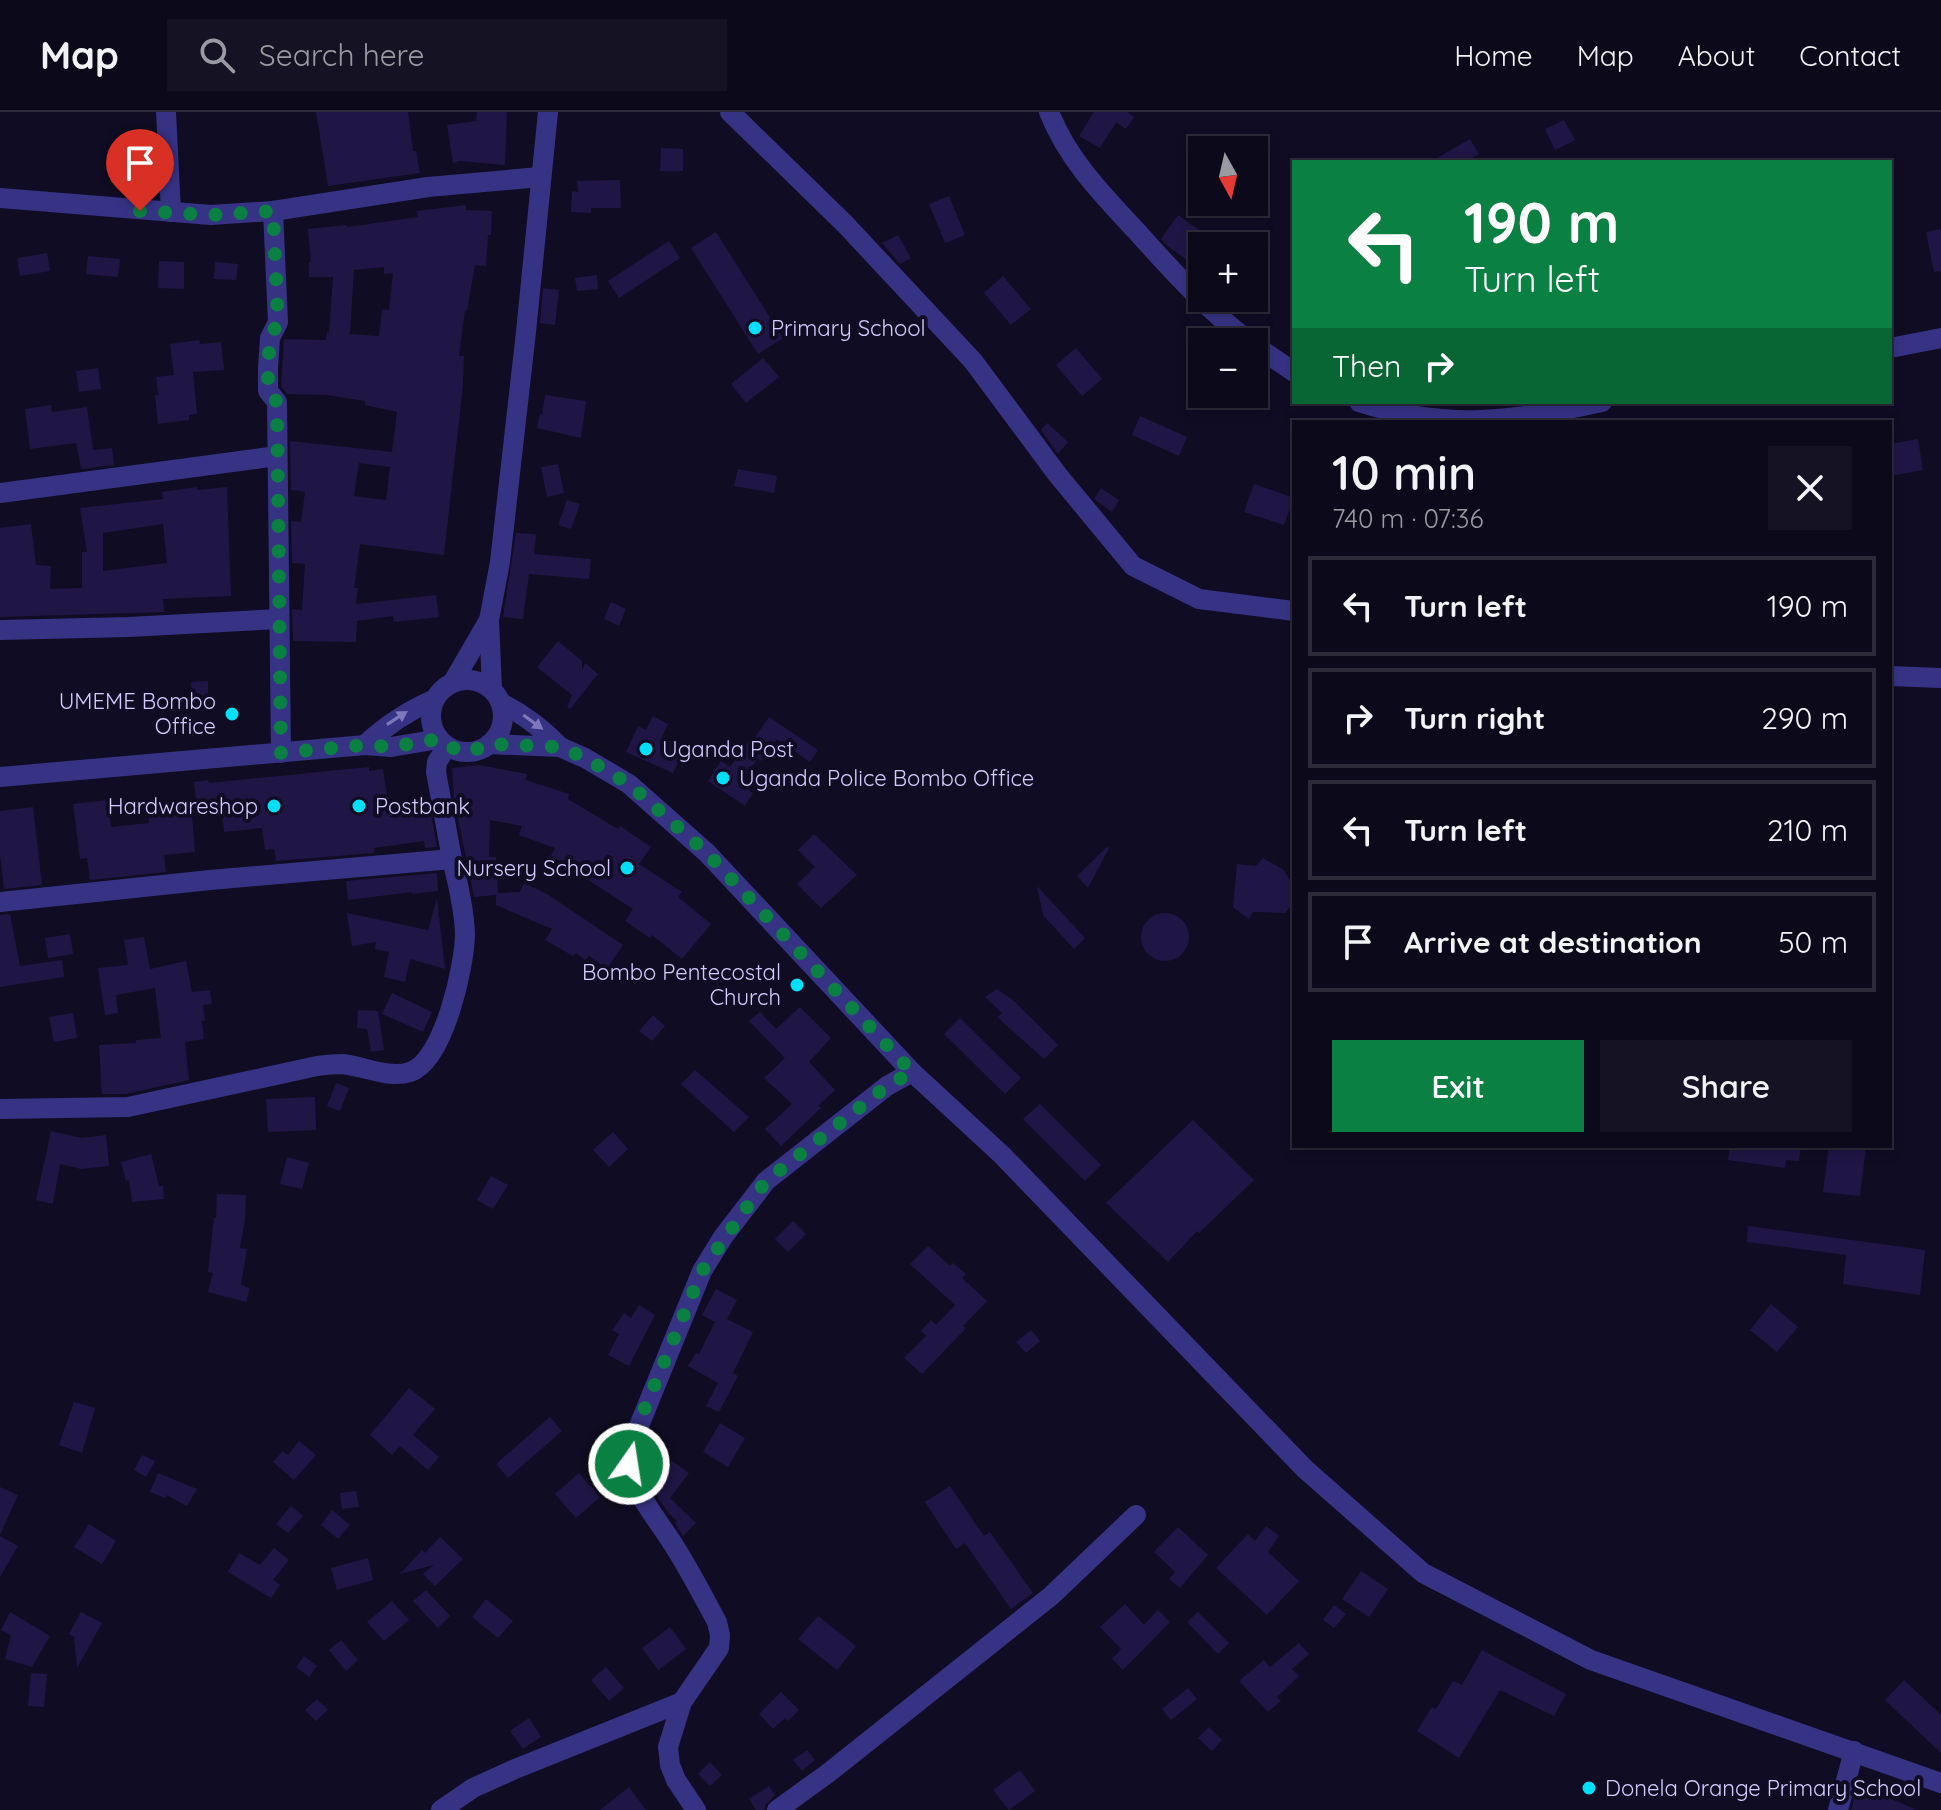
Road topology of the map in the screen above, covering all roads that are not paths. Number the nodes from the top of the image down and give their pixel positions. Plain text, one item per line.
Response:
1 (166, 112) edge
2 (548, 112) edge
3 (730, 112) edge
4 (1049, 112) edge
5 (540, 177) junction
6 (0, 198) edge
7 (273, 211) junction
8 (171, 212) junction
9 (1234, 328) edge
10 (1941, 338) edge
11 (1892, 348) edge
12 (1268, 354) edge
13 (1292, 371) edge
14 (1366, 404) edge
15 (1593, 404) edge
16 (1457, 420) edge
17 (1508, 420) edge
18 (277, 456) junction
19 (0, 493) edge
20 (1292, 611) edge
21 (279, 619) junction
22 (489, 620) junction
23 (0, 630) edge
24 (1892, 676) edge
25 (1941, 678) edge
26 (453, 682) junction
27 (496, 696) junction
28 (435, 699) junction
29 (443, 743) junction
30 (489, 744) junction
31 (365, 745) junction
32 (560, 747) junction
33 (281, 753) junction
34 (0, 777) edge
35 (452, 859) junction
36 (0, 902) edge
37 (912, 1072) junction
38 (0, 1109) edge
39 (1136, 1515) dead end
40 (682, 1702) junction
41 (1854, 1751) junction
42 (1941, 1783) edge
43 (441, 1810) edge
44 (696, 1810) edge
45 (777, 1810) edge
46 (1838, 1810) edge

1 - 8 street
2 - 5 street
3 - 20 street
4 - 9 street
5 - 7 street
5 - 22 street
6 - 8 street
7 - 8 street
7 - 18 street
10 - 11 street
12 - 13 street
14 - 16 street
15 - 17 street
18 - 19 street
18 - 21 street
21 - 23 street
21 - 33 street
22 - 26 street
22 - 27 street
24 - 25 street
26 - 27 street
26 - 28 street
27 - 30 street
27 -> 32 street
28 - 29 street
31 -> 28 street
29 - 30 street
29 - 31 street
29 - 35 street
30 - 32 street
31 - 33 street
32 - 37 street
33 - 34 street
35 - 36 street
35 - 38 street
37 - 40 street
37 - 41 street
39 - 45 street
40 - 43 street
40 - 44 street
41 - 42 street
41 - 46 street

